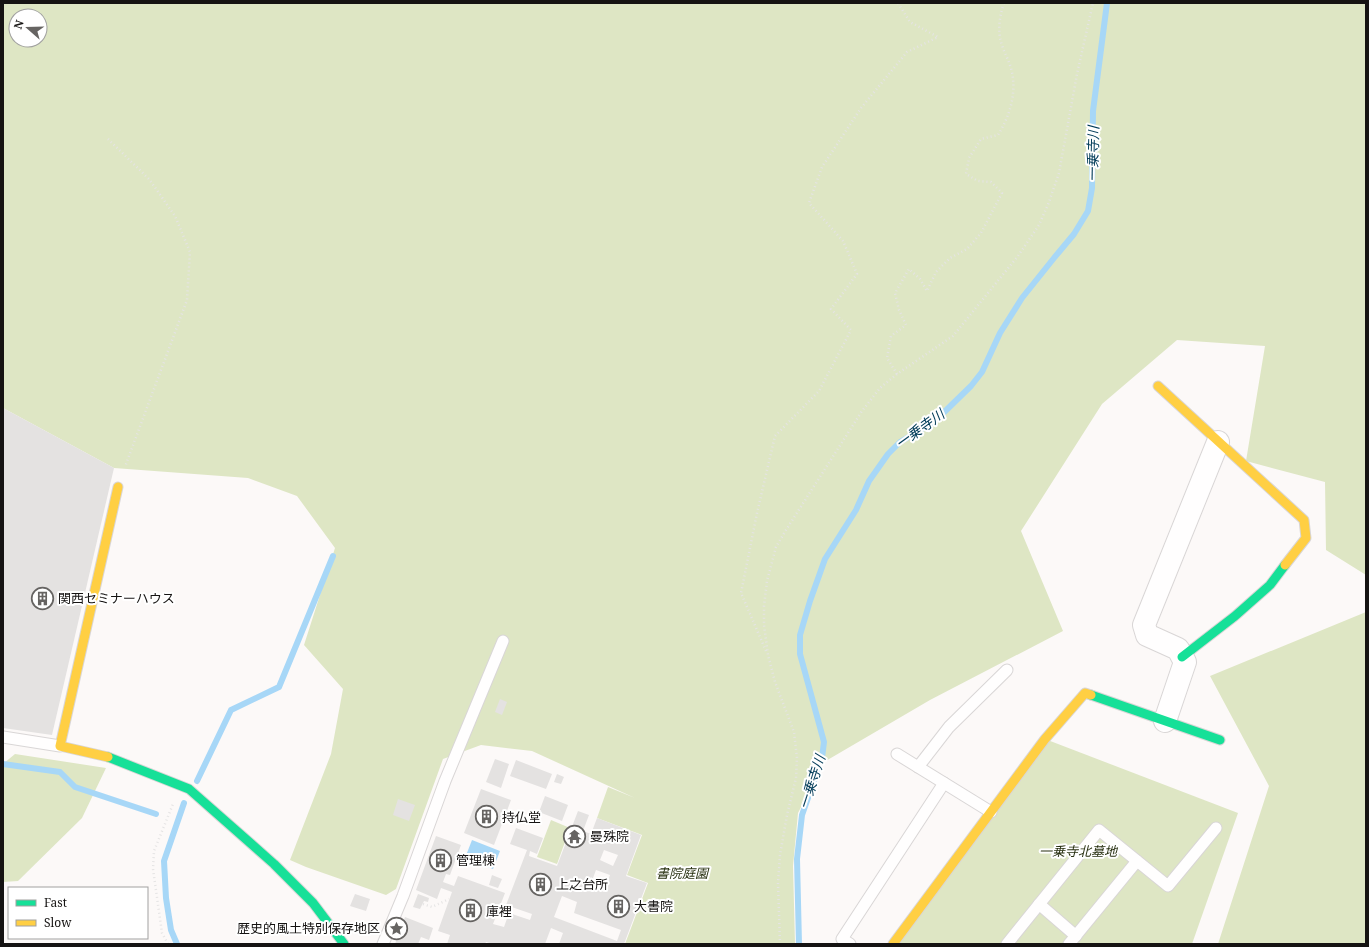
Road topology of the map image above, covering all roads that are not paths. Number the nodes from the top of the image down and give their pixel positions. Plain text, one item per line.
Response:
1 (1158, 386) dead end
2 (1218, 442) junction
3 (118, 486) road end
4 (503, 641) dead end
5 (1182, 657) junction
6 (1007, 670) dead end
7 (1165, 721) junction
8 (3, 737) edge
9 (1220, 740) dead end
10 (60, 746) junction
11 (897, 754) dead end
12 (918, 767) junction
13 (944, 783) junction
14 (991, 812) junction
15 (1216, 828) dead end
16 (1137, 861) junction
17 (1039, 904) junction
18 (1073, 940) edge
19 (344, 944) edge
20 (383, 944) edge
21 (850, 944) edge
22 (893, 944) edge
23 (1007, 944) edge

1 - 2 street
2 - 5 street
2 - 5 street
3 - 10 street
4 - 20 lane
5 - 7 street
6 - 12 lane
7 - 9 street
7 - 14 street
8 - 10 lane
10 - 19 street
11 - 12 lane
12 - 13 lane
13 - 14 lane
13 - 21 lane
14 - 22 street
15 - 16 lane
16 - 17 lane
16 - 18 lane
17 - 18 lane
17 - 23 lane

